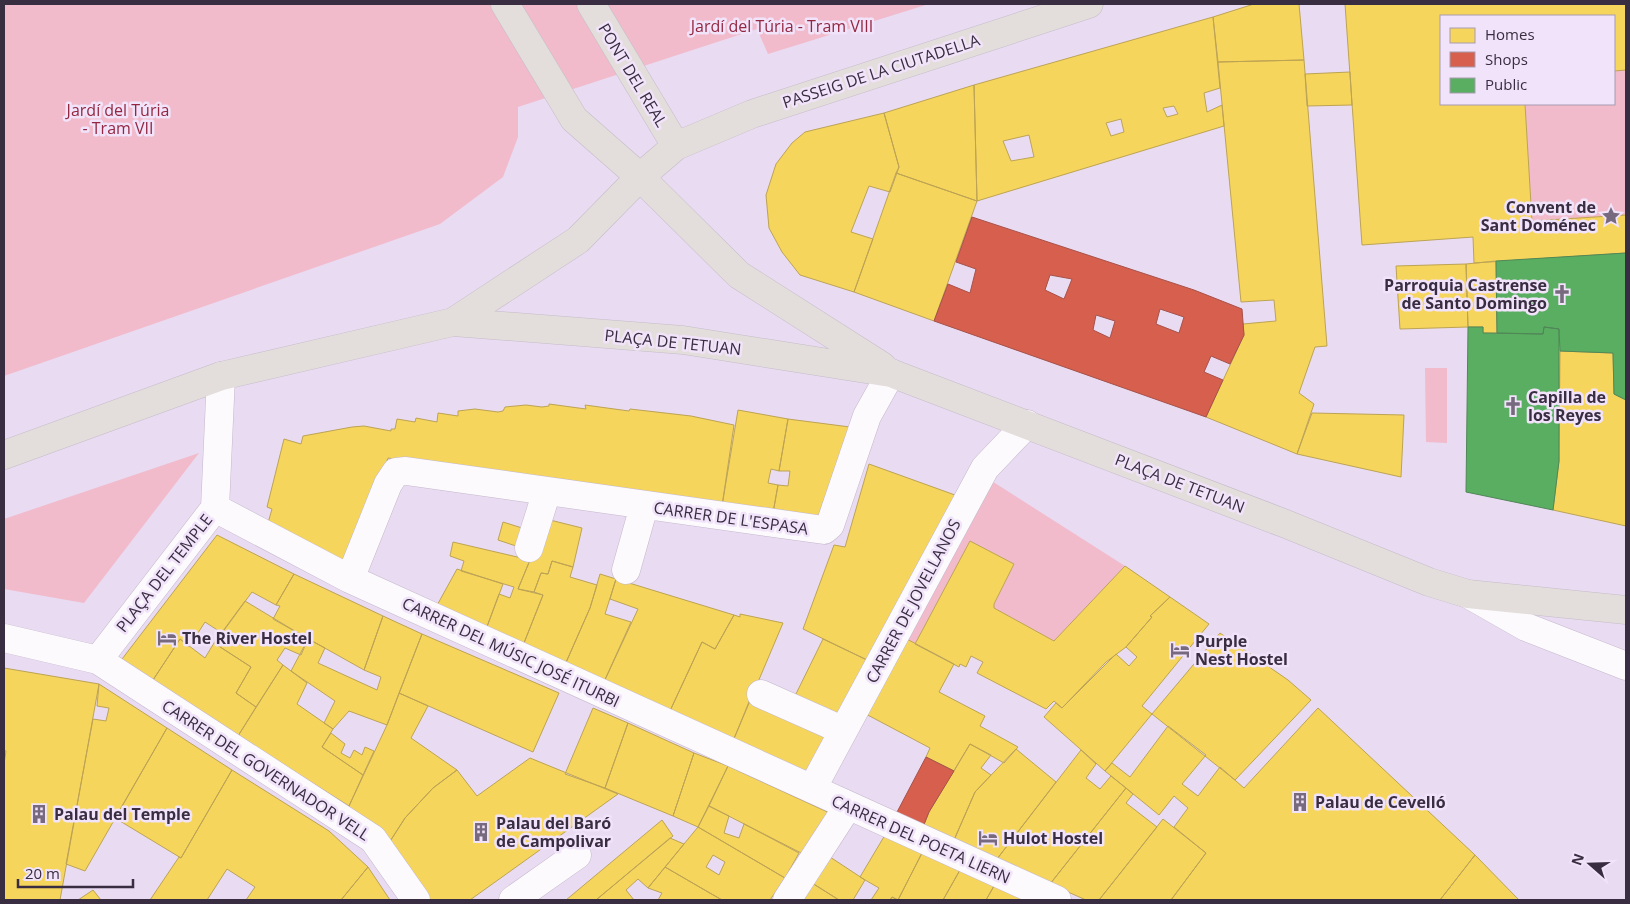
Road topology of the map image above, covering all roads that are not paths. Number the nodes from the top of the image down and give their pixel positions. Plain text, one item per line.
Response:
1 (505, 4) edge
2 (591, 4) edge
3 (1089, 4) edge
4 (676, 146) junction
5 (640, 177) junction
6 (453, 322) junction
7 (891, 372) junction
8 (221, 376) junction
9 (1027, 424) junction
10 (4, 455) edge
11 (547, 491) junction
12 (644, 506) junction
13 (215, 508) junction
14 (529, 548) dead end
15 (626, 570) dead end
16 (350, 579) junction
17 (1468, 594) junction
18 (1626, 610) edge
19 (4, 638) edge
20 (98, 660) junction
21 (1626, 666) edge
22 (762, 694) dead end
23 (842, 730) junction
24 (812, 789) junction
25 (848, 806) junction
26 (577, 855) dead end
27 (416, 900) edge
28 (513, 900) edge
29 (787, 900) edge
30 (1057, 900) edge

1 - 5 main road
2 - 4 main road, PONT DEL REAL
3 - 4 main road, PASSEIG DE LA CIUTADELLA
4 - 5 main road, PLAÇA DE TETUAN
5 - 6 main road, PLAÇA DE TETUAN
5 - 7 main road, PLAÇA DE TETUAN
6 - 7 main road, PLAÇA DE TETUAN
6 - 8 main road, PLAÇA DE TETUAN
7 - 9 main road, PLAÇA DE TETUAN
7 - 12 street, CARRER DE L'ESPASA
8 - 10 main road
8 - 13 street, PLAÇA DEL TEMPLE
9 - 17 main road, PLAÇA DE TETUAN
9 - 23 street, CARRER DE JOVELLANOS
11 - 12 street, CARRER DE L'ESPASA
11 - 14 street
11 - 16 street, CARRER DE L'ESPASA
12 - 15 street, CARRER DE L'ESPASA
13 - 16 street, CARRER DEL MÚSIC JOSÉ ITURBI
13 - 20 street, PLAÇA DEL TEMPLE
16 - 24 street, CARRER DEL MÚSIC JOSÉ ITURBI
17 - 18 main road, PLAÇA DE TETUAN
17 - 21 street, PLAÇA DE TETUAN
19 - 20 street
20 - 27 street, CARRER DEL GOVERNADOR VELL
22 - 23 street
23 - 24 street, CARRER DE JOVELLANOS
24 - 25 street, CARRER DEL POETA LIERN
25 - 29 street
25 - 30 street, CARRER DEL POETA LIERN
26 - 28 street

